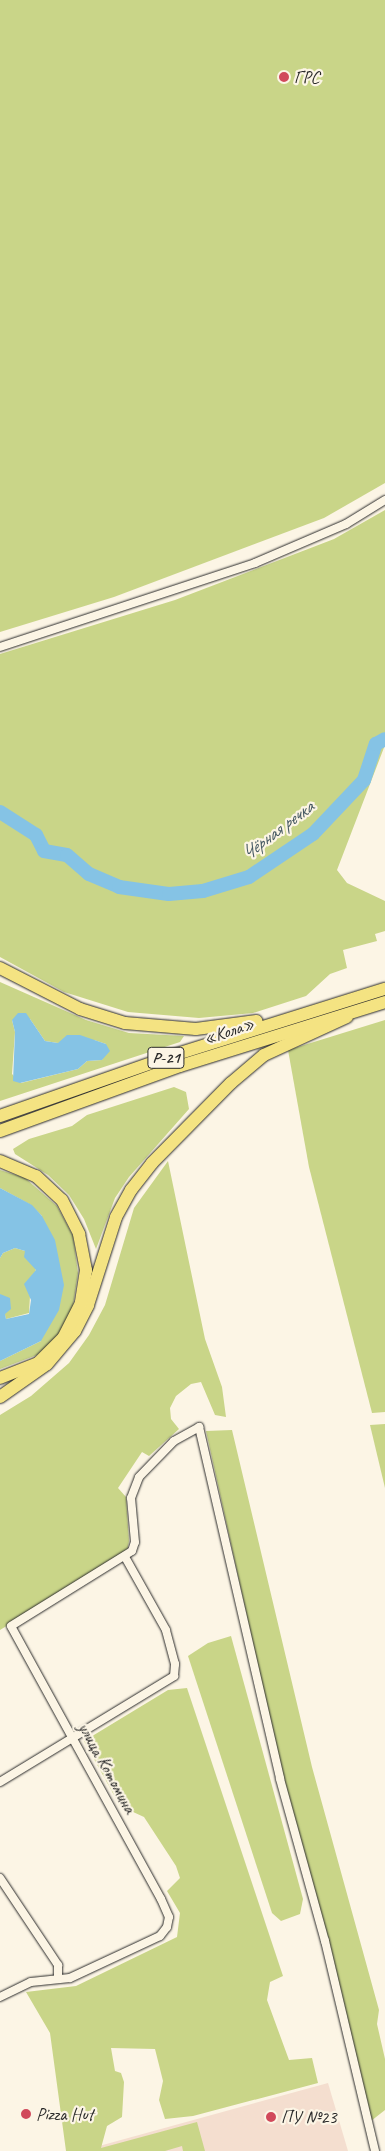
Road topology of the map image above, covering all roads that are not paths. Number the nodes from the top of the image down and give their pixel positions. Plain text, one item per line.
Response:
1 (385, 500) edge
2 (0, 647) edge
3 (0, 968) edge
4 (385, 989) edge
5 (385, 1002) edge
6 (334, 1005) junction
7 (365, 1007) junction
8 (0, 1116) edge
9 (0, 1130) edge
10 (0, 1161) edge
11 (0, 1378) edge
12 (0, 1397) edge
13 (125, 1557) junction
14 (73, 1737) junction
15 (0, 1782) edge
16 (0, 1878) edge
17 (58, 1979) junction
18 (0, 1997) edge
19 (375, 2151) edge

1 - 2 street
3 - 6 main road
4 - 6 main road, «Кола» / Р-21
5 - 7 main road, «Кола» / Р-21
6 - 8 main road, «Кола» / Р-21
7 - 9 main road, «Кола» / Р-21
7 - 12 main road
10 - 11 main road
13 - 14 street
13 - 14 street, улица Котомина
13 - 19 street
14 - 15 street
14 - 17 street, улица Котомина
16 - 17 street
17 - 18 street

